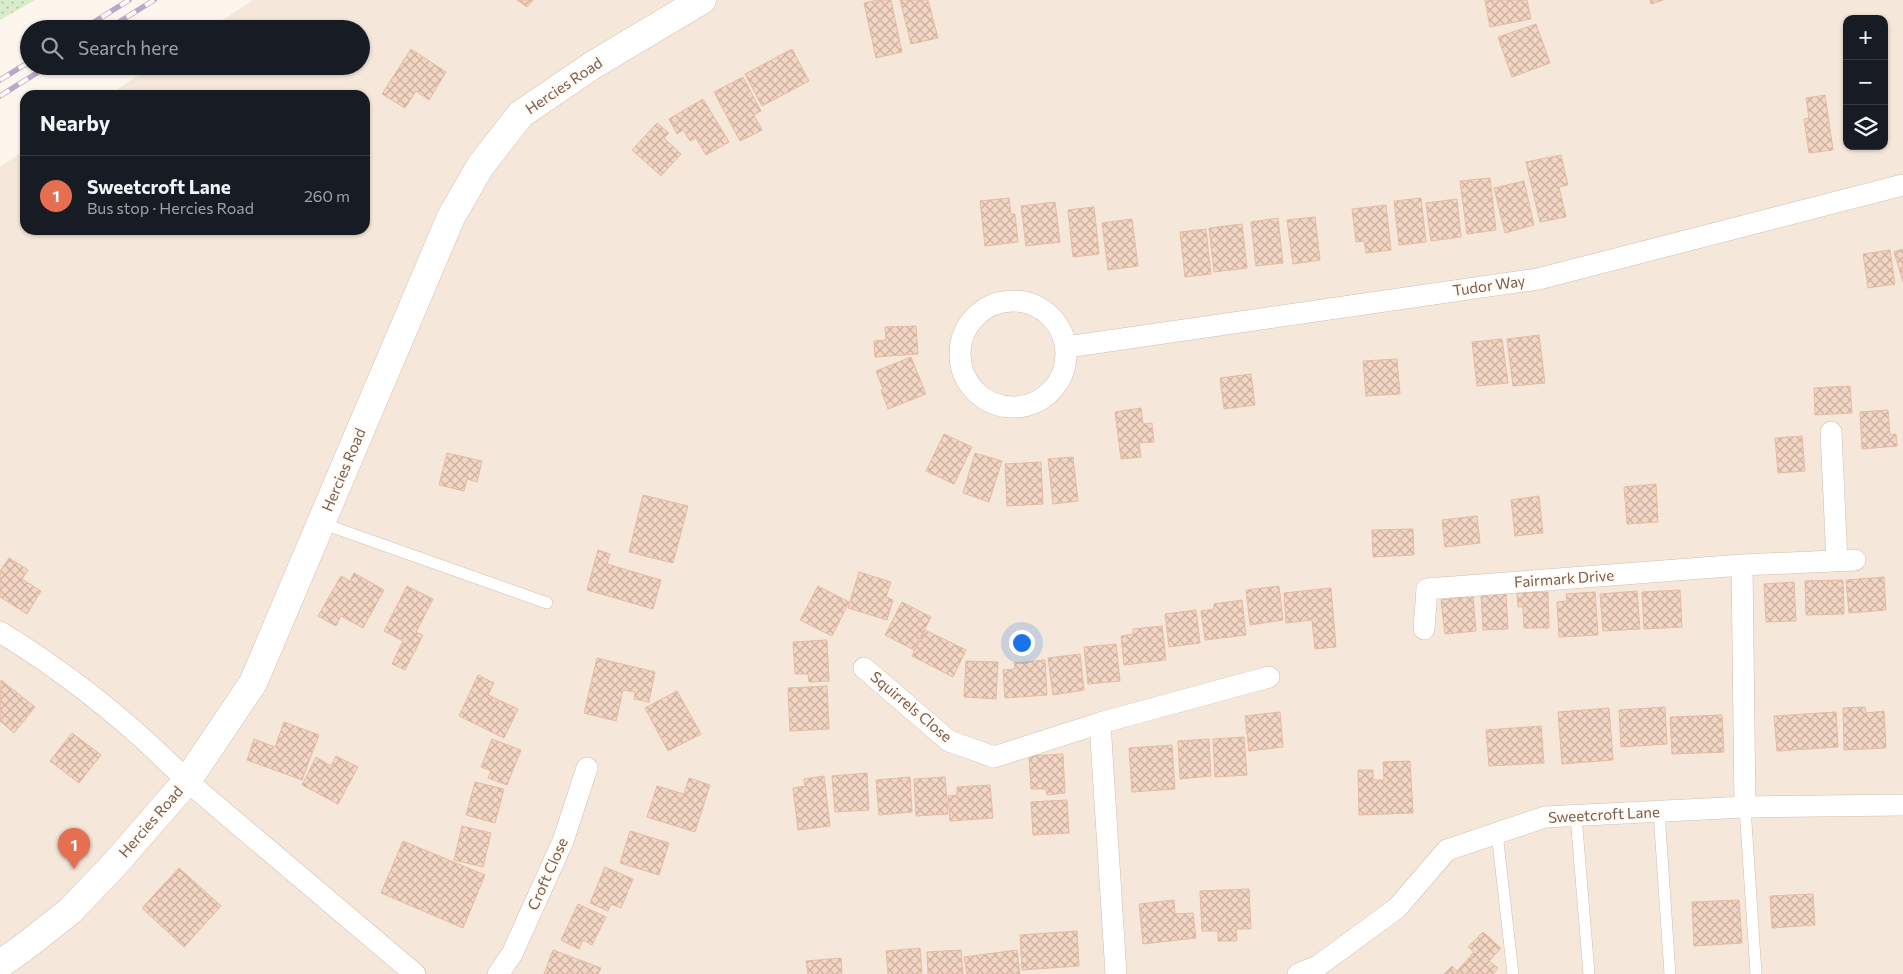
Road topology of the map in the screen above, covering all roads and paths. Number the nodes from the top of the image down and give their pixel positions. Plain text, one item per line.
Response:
1 (702, 0) edge
2 (1903, 185) edge
3 (1067, 347) junction
4 (1831, 432) dead end
5 (321, 523) junction
6 (1742, 565) junction
7 (547, 603) dead end
8 (1424, 629) dead end
9 (0, 632) edge
10 (864, 668) dead end
11 (1269, 677) dead end
12 (1100, 723) junction
13 (587, 768) dead end
14 (188, 781) junction
15 (1903, 805) edge
16 (1745, 807) junction
17 (1659, 812) junction
18 (1576, 816) junction
19 (1497, 833) junction
20 (0, 964) edge
21 (415, 974) edge
22 (498, 974) edge
23 (1116, 974) edge
24 (1298, 974) edge
25 (1512, 974) edge
26 (1589, 974) edge
27 (1670, 974) edge
28 (1756, 974) edge

1 - 5 street, Hercies Road
2 - 3 street, Tudor Way
3 - 3 street
4 - 6 street, Fairmark Drive
5 - 7 lane
5 - 14 street, Hercies Road
6 - 8 street, Fairmark Drive
6 - 16 street
9 - 14 street
10 - 12 street, Squirrels Close
11 - 12 street, Squirrels Close
12 - 23 street
13 - 22 street, Croft Close
14 - 20 street, Hercies Road
14 - 21 street
15 - 16 street, Sweetcroft Lane
16 - 17 street, Sweetcroft Lane
16 - 28 lane
17 - 18 street, Sweetcroft Lane
17 - 27 lane
18 - 19 street, Sweetcroft Lane
18 - 26 lane
19 - 24 street, Sweetcroft Lane
19 - 25 lane

